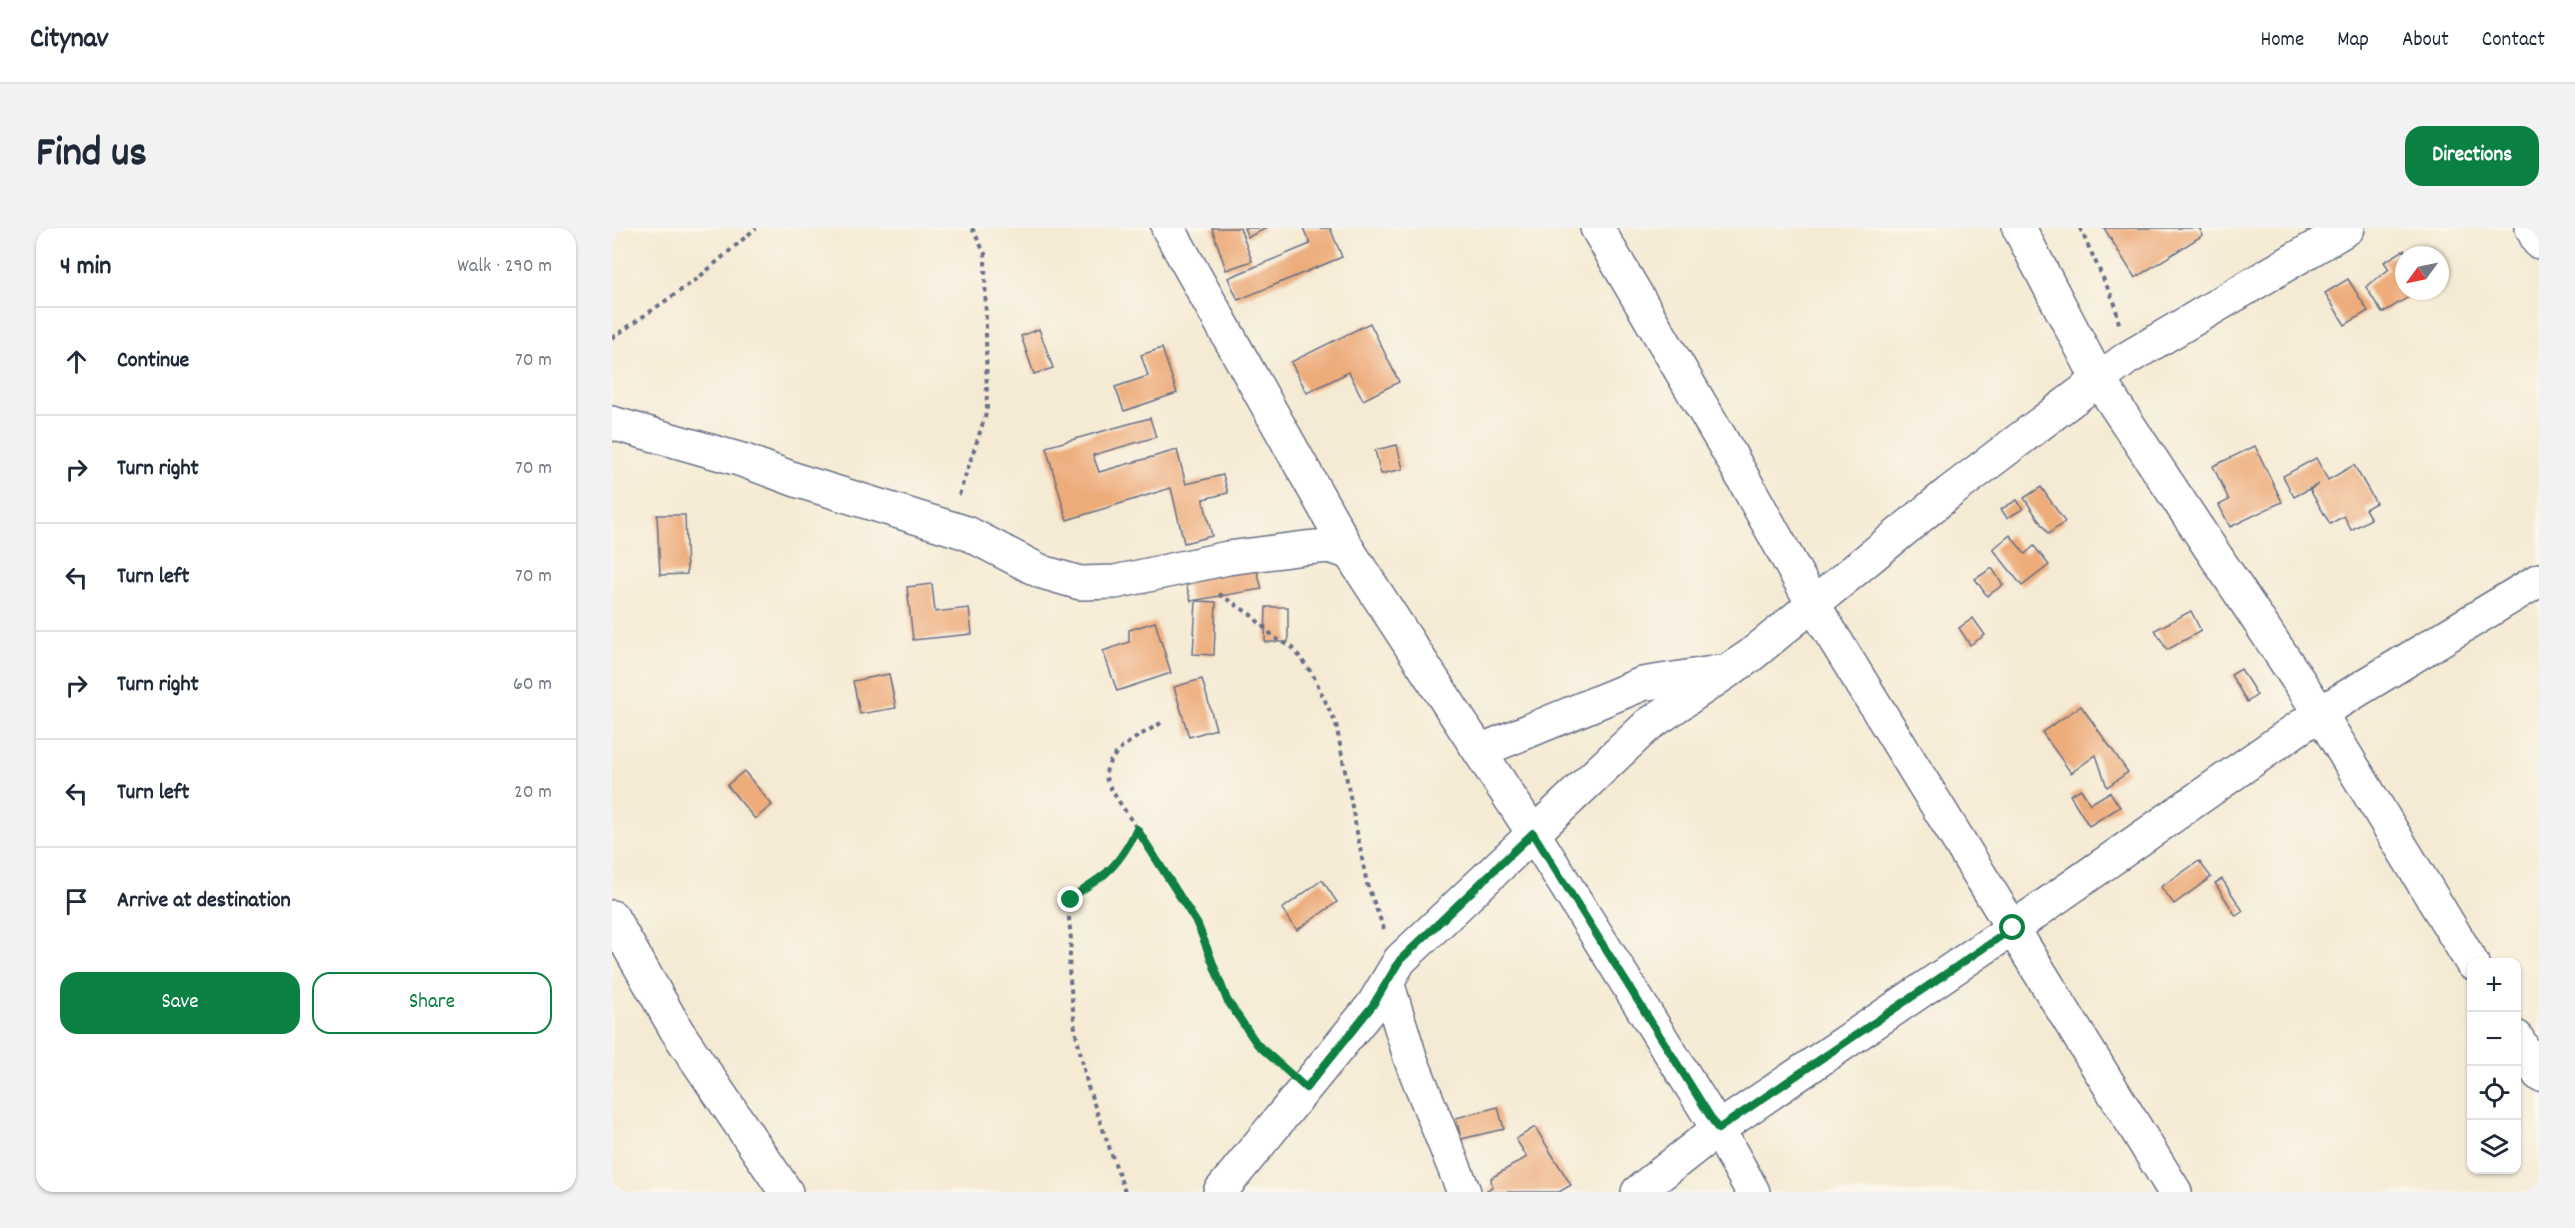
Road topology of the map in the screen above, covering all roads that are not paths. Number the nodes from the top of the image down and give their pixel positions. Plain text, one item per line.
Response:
1 (1168, 228) edge
2 (1597, 228) edge
3 (2019, 228) edge
4 (2348, 228) edge
5 (2532, 228) edge
6 (2539, 242) edge
7 (2098, 378) junction
8 (612, 423) edge
9 (1350, 553) junction
10 (2539, 580) edge
11 (1813, 604) junction
12 (1730, 670) junction
13 (2320, 713) junction
14 (1480, 751) junction
15 (1533, 833) junction
16 (612, 917) edge
17 (2013, 928) junction
18 (2469, 958) edge
19 (1393, 971) junction
20 (2521, 1044) edge
21 (2539, 1074) edge
22 (1718, 1129) junction
23 (786, 1192) edge
24 (1220, 1192) edge
25 (1464, 1192) edge
26 (1638, 1192) edge
27 (1754, 1192) edge
28 (2175, 1192) edge

1 - 9 street
2 - 11 street
3 - 7 street
4 - 7 street
5 - 6 street
7 - 11 street
7 - 13 street
8 - 9 street
9 - 14 street
10 - 13 street
11 - 12 street
11 - 17 street
12 - 14 street
12 - 15 street
13 - 17 street
13 - 18 street
14 - 15 street
15 - 19 street
15 - 22 street
16 - 23 street
17 - 22 street
17 - 28 street
19 - 24 street
19 - 25 street
20 - 21 street
22 - 26 street
22 - 27 street

